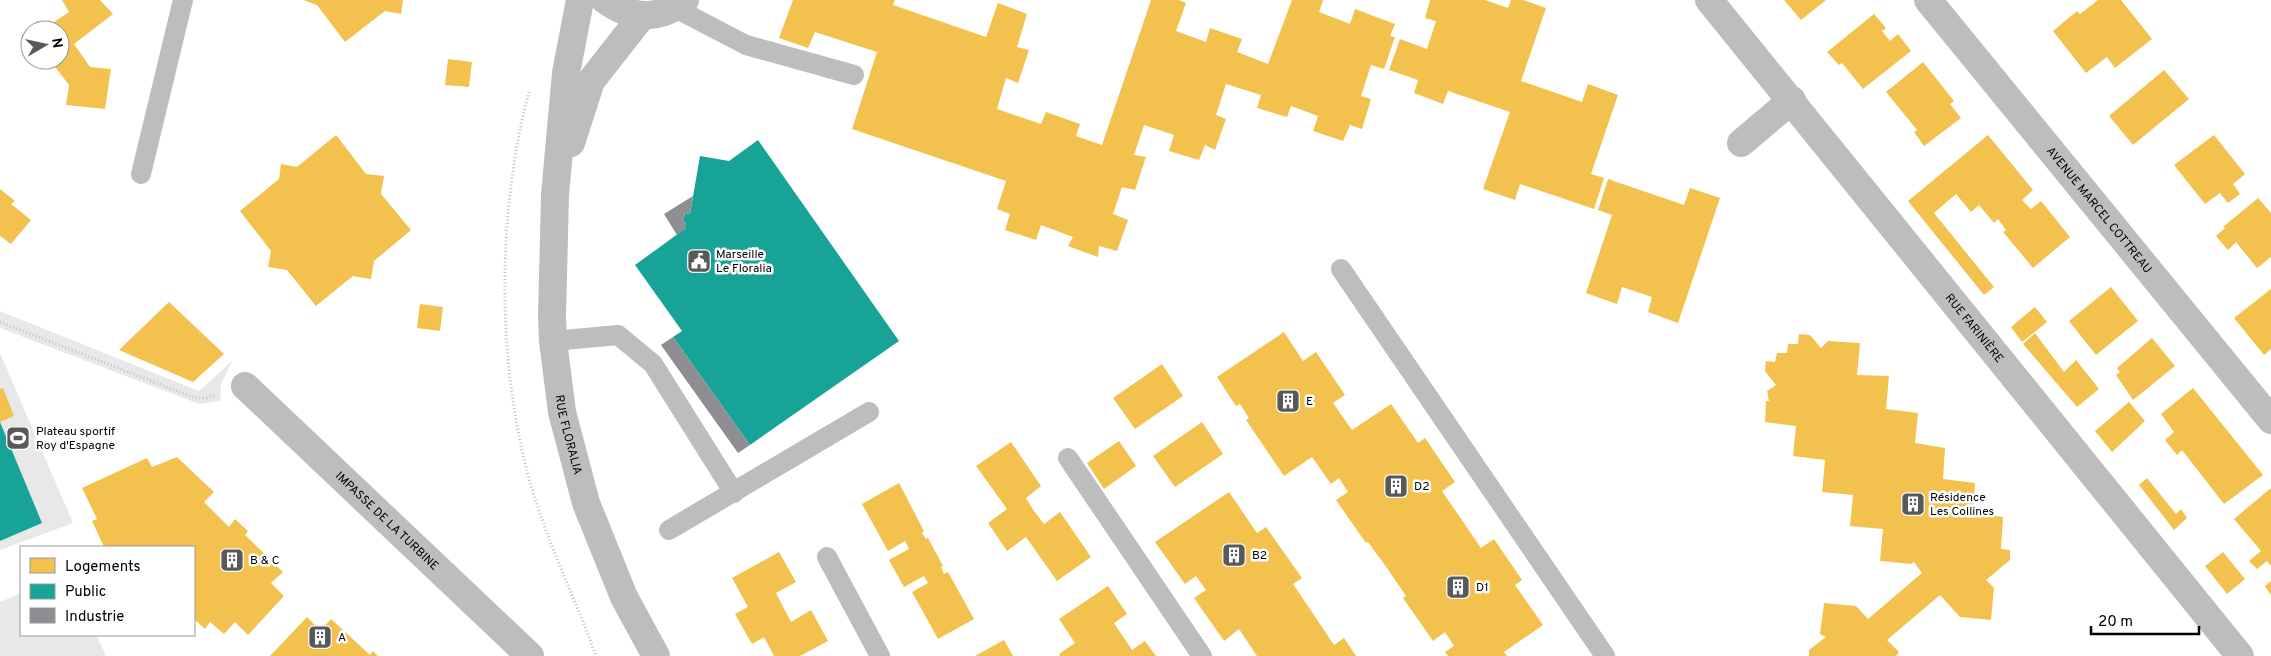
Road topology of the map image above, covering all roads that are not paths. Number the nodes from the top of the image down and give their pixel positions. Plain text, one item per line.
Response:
1 (183, 0) edge
2 (580, 0) edge
3 (605, 0) edge
4 (1709, 0) edge
5 (1928, 0) edge
6 (680, 4) edge
7 (642, 16) junction
8 (854, 75) dead end
9 (1792, 100) junction
10 (1741, 143) dead end
11 (141, 174) dead end
12 (555, 195) junction
13 (1341, 269) dead end
14 (553, 341) junction
15 (245, 386) road end
16 (869, 412) dead end
17 (2271, 420) edge
18 (1068, 458) dead end
19 (734, 493) junction
20 (669, 530) dead end
21 (827, 557) dead end
22 (530, 656) edge
23 (656, 656) edge
24 (880, 656) edge
25 (1202, 656) edge
26 (1605, 656) edge
27 (2240, 656) edge

1 - 11 lane
2 - 12 street, RUE FLORALIA
3 - 7 street
4 - 9 street, RUE FARINIÈRE
5 - 17 street, AVENUE MARCEL COTTREAU
6 - 7 street
6 - 8 lane
7 - 12 street, RUE FLORALIA
9 - 10 street
9 - 27 street, RUE FARINIÈRE
12 - 14 street, RUE FLORALIA
13 - 26 lane
14 - 19 lane
14 - 23 street, RUE FLORALIA
15 - 22 street, IMPASSE DE LA TURBINE
16 - 19 lane
18 - 25 lane
19 - 20 lane
21 - 24 lane

